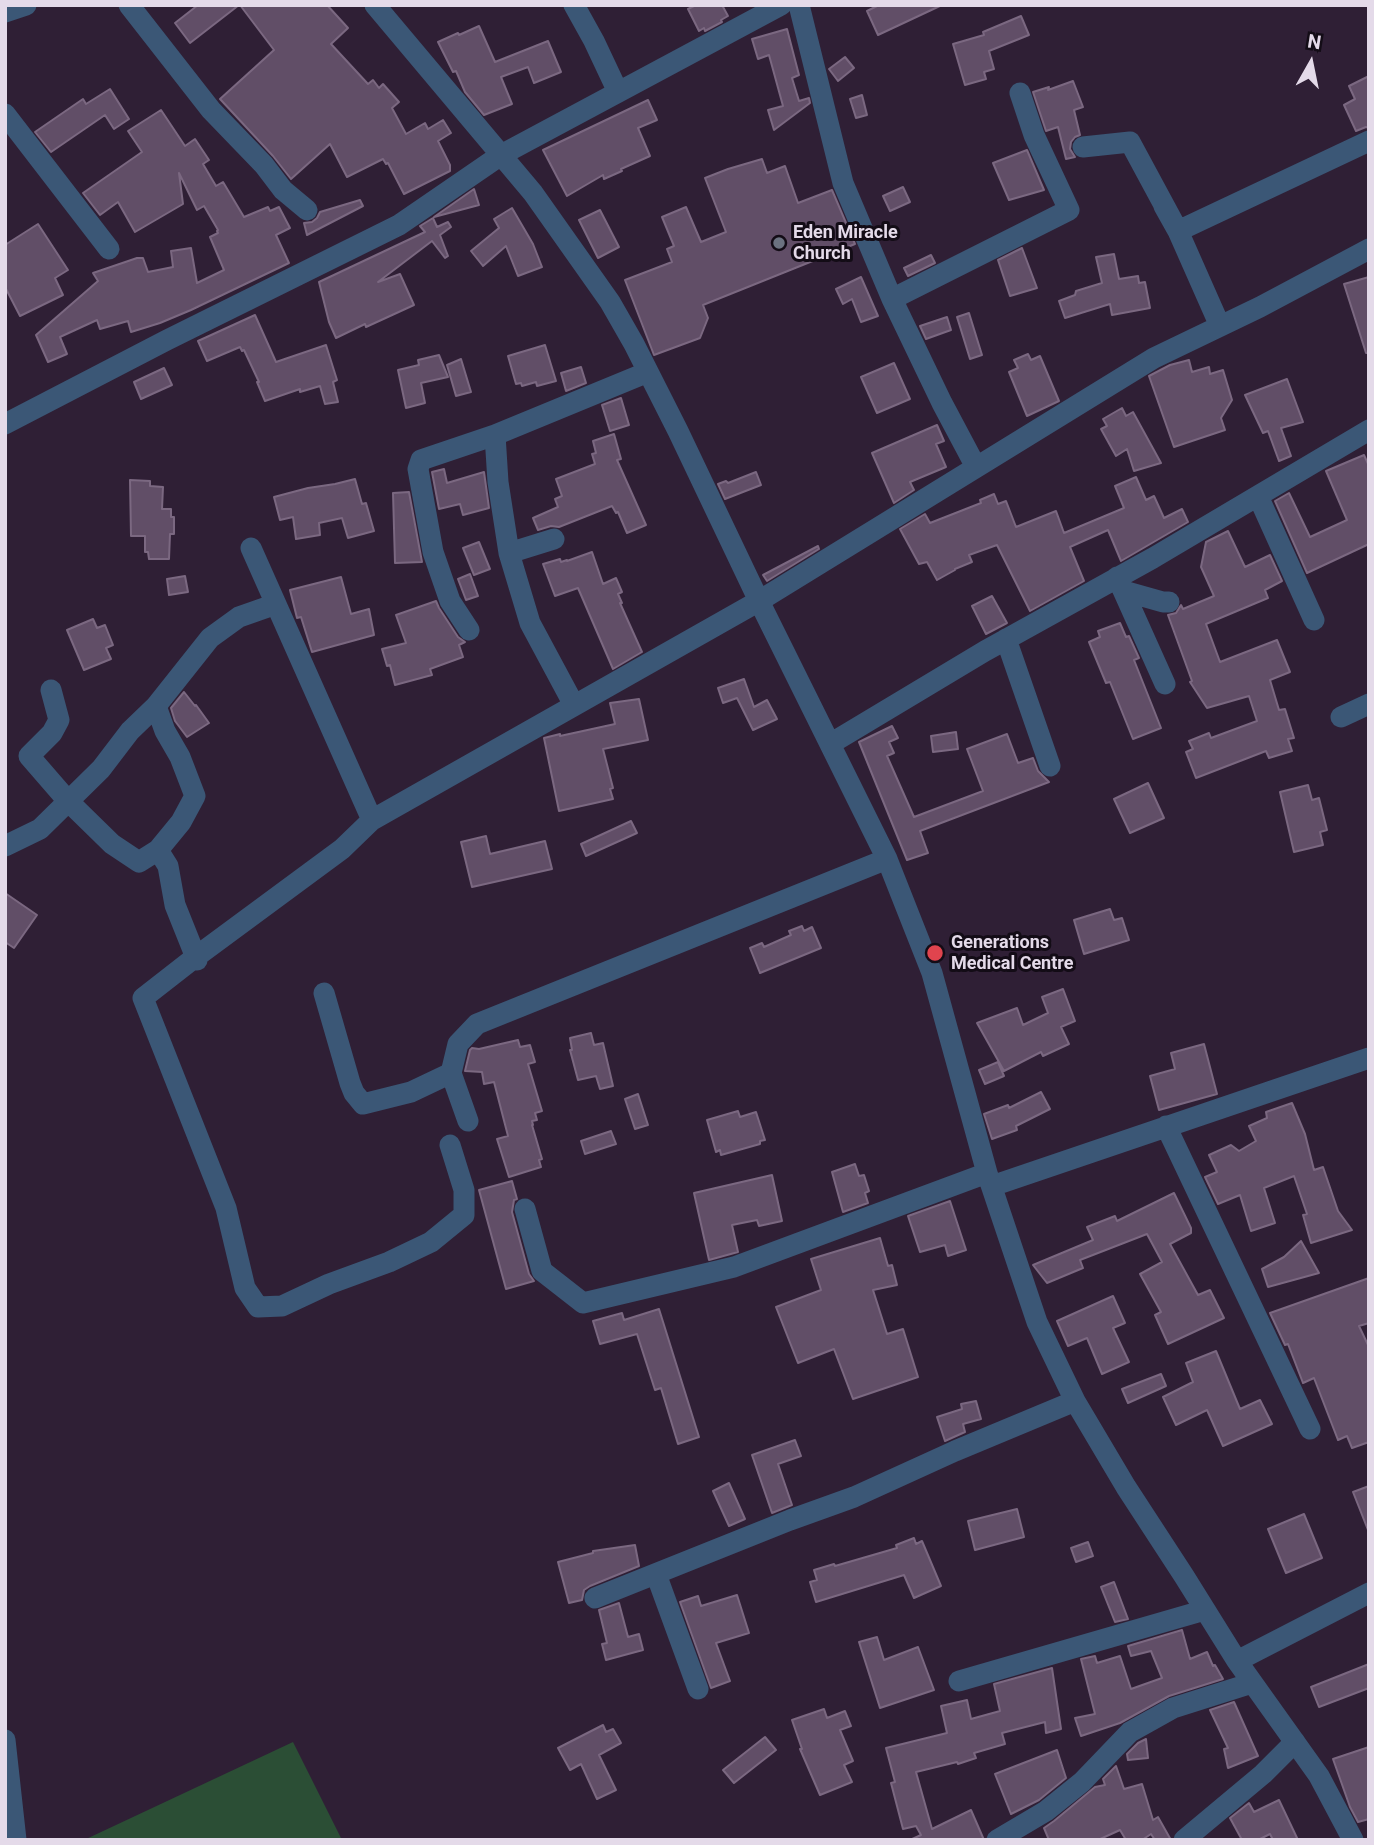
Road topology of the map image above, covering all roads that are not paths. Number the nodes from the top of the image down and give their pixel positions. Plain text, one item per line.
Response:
1 (26, 5) edge
2 (129, 5) edge
3 (375, 5) edge
4 (574, 5) edge
5 (784, 6) edge
6 (5, 12) edge
7 (618, 92) junction
8 (1020, 93) dead end
9 (5, 114) edge
10 (1369, 141) edge
11 (1083, 147) dead end
12 (501, 155) junction
13 (1164, 206) dead end
14 (307, 210) dead end
15 (1178, 231) junction
16 (109, 249) dead end
17 (1369, 249) edge
18 (892, 299) junction
19 (1220, 326) junction
20 (648, 372) junction
21 (5, 424) edge
22 (1369, 430) edge
23 (495, 435) junction
24 (976, 467) junction
25 (1258, 496) junction
26 (554, 539) dead end
27 (251, 548) dead end
28 (509, 552) junction
29 (1121, 584) junction
30 (759, 601) junction
31 (1170, 602) dead end
32 (276, 604) junction
33 (1314, 621) dead end
34 (469, 630) dead end
35 (1006, 639) junction
36 (1165, 684) dead end
37 (51, 690) dead end
38 (1369, 704) edge
39 (574, 705) junction
40 (156, 706) junction
41 (1341, 717) dead end
42 (831, 744) junction
43 (1050, 766) dead end
44 (68, 801) junction
45 (372, 820) junction
46 (5, 846) edge
47 (158, 849) junction
48 (887, 859) junction
49 (197, 959) junction
50 (324, 993) dead end
51 (1369, 1058) edge
52 (451, 1073) junction
53 (468, 1121) dead end
54 (1166, 1126) junction
55 (450, 1145) dead end
56 (989, 1179) junction
57 (526, 1209) dead end
58 (1075, 1401) junction
59 (1310, 1429) dead end
60 (656, 1574) junction
61 (1369, 1593) edge
62 (595, 1598) dead end
63 (1205, 1609) junction
64 (1237, 1661) junction
65 (958, 1681) dead end
66 (1252, 1683) junction
67 (698, 1689) dead end
68 (5, 1740) edge
69 (1295, 1742) junction
70 (12, 1829) edge
71 (997, 1840) edge
72 (1184, 1840) edge
73 (1353, 1840) edge

1 - 6 street
2 - 14 street
3 - 12 street
4 - 7 street
5 - 7 street
5 - 18 street
7 - 12 street
8 - 18 street
9 - 16 street
10 - 15 street
11 - 15 street
12 - 20 street
12 - 21 street
13 - 15 street
15 - 19 street
17 - 19 street
18 - 24 street
19 - 24 street
20 - 23 street
20 - 30 street
22 - 25 street
23 - 28 street
23 - 34 street
24 - 30 street
25 - 29 street
25 - 33 street
26 - 28 street
27 - 32 street
28 - 39 street
29 - 31 street
29 - 35 street
29 - 36 street
30 - 39 street
30 - 42 street
32 - 40 street
32 - 45 street
35 - 42 street
35 - 43 street
37 - 44 street
38 - 41 street
39 - 45 street
40 - 44 street
40 - 47 street
42 - 48 street
44 - 46 street
44 - 47 street
45 - 49 street
47 - 49 street
48 - 52 street
48 - 56 street
49 - 55 street
50 - 52 street
51 - 54 street
52 - 53 street
54 - 56 street
54 - 59 street
56 - 57 street
56 - 58 street
58 - 60 street
58 - 63 street
60 - 62 street
60 - 67 street
61 - 64 street
63 - 64 street
63 - 65 street
64 - 66 street
66 - 69 street
66 - 71 street
68 - 70 street
69 - 72 street
69 - 73 street

